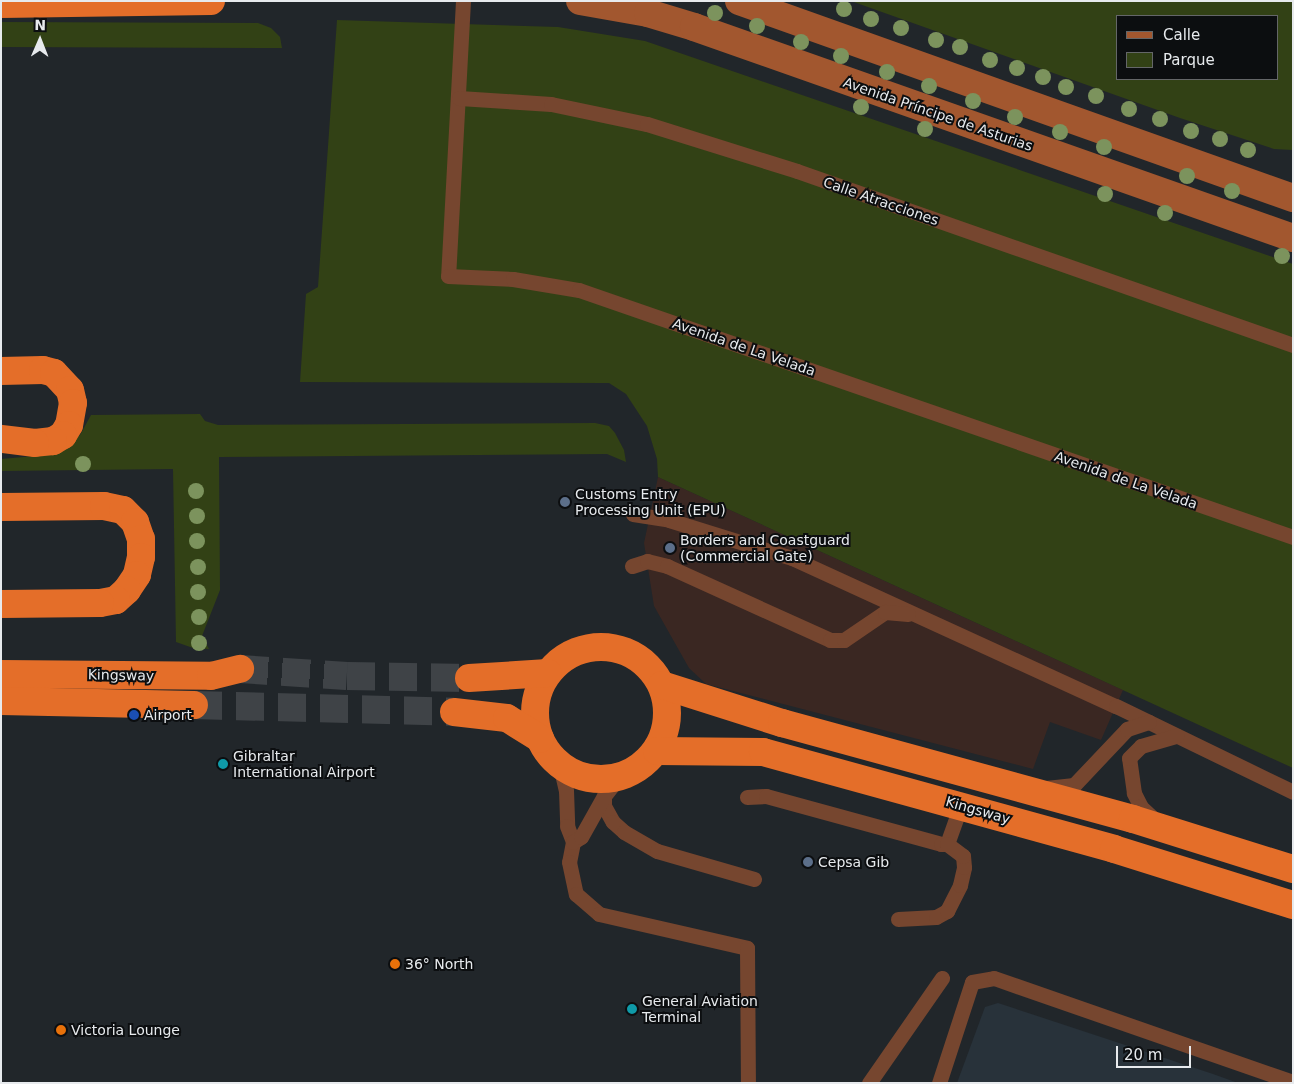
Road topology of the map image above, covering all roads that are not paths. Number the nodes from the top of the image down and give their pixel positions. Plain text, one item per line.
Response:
1 (211, 1) edge
2 (462, 1) edge
3 (580, 1) edge
4 (739, 1) edge
5 (1, 4) edge
6 (459, 98) junction
7 (1257, 186) junction
8 (1293, 188) edge
9 (1293, 198) edge
10 (1293, 238) edge
11 (1293, 345) edge
12 (1, 371) edge
13 (1, 439) edge
14 (1, 507) edge
15 (633, 514) dead end
16 (1292, 535) edge
17 (632, 566) dead end
18 (1, 604) edge
19 (917, 616) junction
20 (1, 658) edge
21 (548, 673) junction
22 (1, 674) edge
23 (469, 678) tunnel mouth
24 (662, 685) junction
25 (1, 701) edge
26 (194, 705) tunnel mouth
27 (454, 712) tunnel mouth
28 (1149, 722) junction
29 (1177, 736) junction
30 (540, 740) junction
31 (657, 751) junction
32 (560, 765) junction
33 (611, 786) junction
34 (1028, 788) junction
35 (1293, 792) edge
36 (747, 797) dead end
37 (961, 805) junction
38 (847, 818) junction
39 (828, 819) dead end
40 (1164, 828) junction
41 (573, 842) junction
42 (947, 844) junction
43 (719, 862) dead end
44 (700, 864) junction
45 (1293, 869) edge
46 (754, 879) dead end
47 (1293, 905) edge
48 (898, 919) dead end
49 (942, 978) dead end
50 (1293, 1082) edge
51 (748, 1083) edge
52 (869, 1083) edge
53 (939, 1083) edge

1 - 5 highway
2 - 6 lane, Avenida de La Velada
3 - 10 main road, Avenida Príncipe de Asturias
4 - 7 main road
6 - 11 lane, Calle Atracciones
6 - 16 lane, Avenida de La Velada
7 - 8 main road
7 - 9 main road
12 - 13 highway
14 - 18 highway
15 - 19 lane
17 - 19 lane
19 - 28 lane
20 - 22 highway, Kingsway
21 - 23 highway
21 - 24 highway
21 - 30 highway
24 - 31 highway
24 - 34 highway
25 - 26 highway, Kingsway
27 - 30 highway
28 - 29 lane
28 - 34 lane
29 - 35 lane
29 - 40 lane
30 - 32 highway
31 - 33 highway
31 - 37 highway, Kingsway
32 - 33 highway
32 - 41 lane
33 - 41 lane
33 - 44 lane
34 - 40 highway
36 - 38 lane
37 - 42 lane
37 - 47 highway, Kingsway
38 - 39 lane
38 - 42 lane
40 - 45 highway
41 - 51 lane
42 - 48 lane
43 - 44 lane
44 - 46 lane
49 - 52 lane
50 - 53 lane

